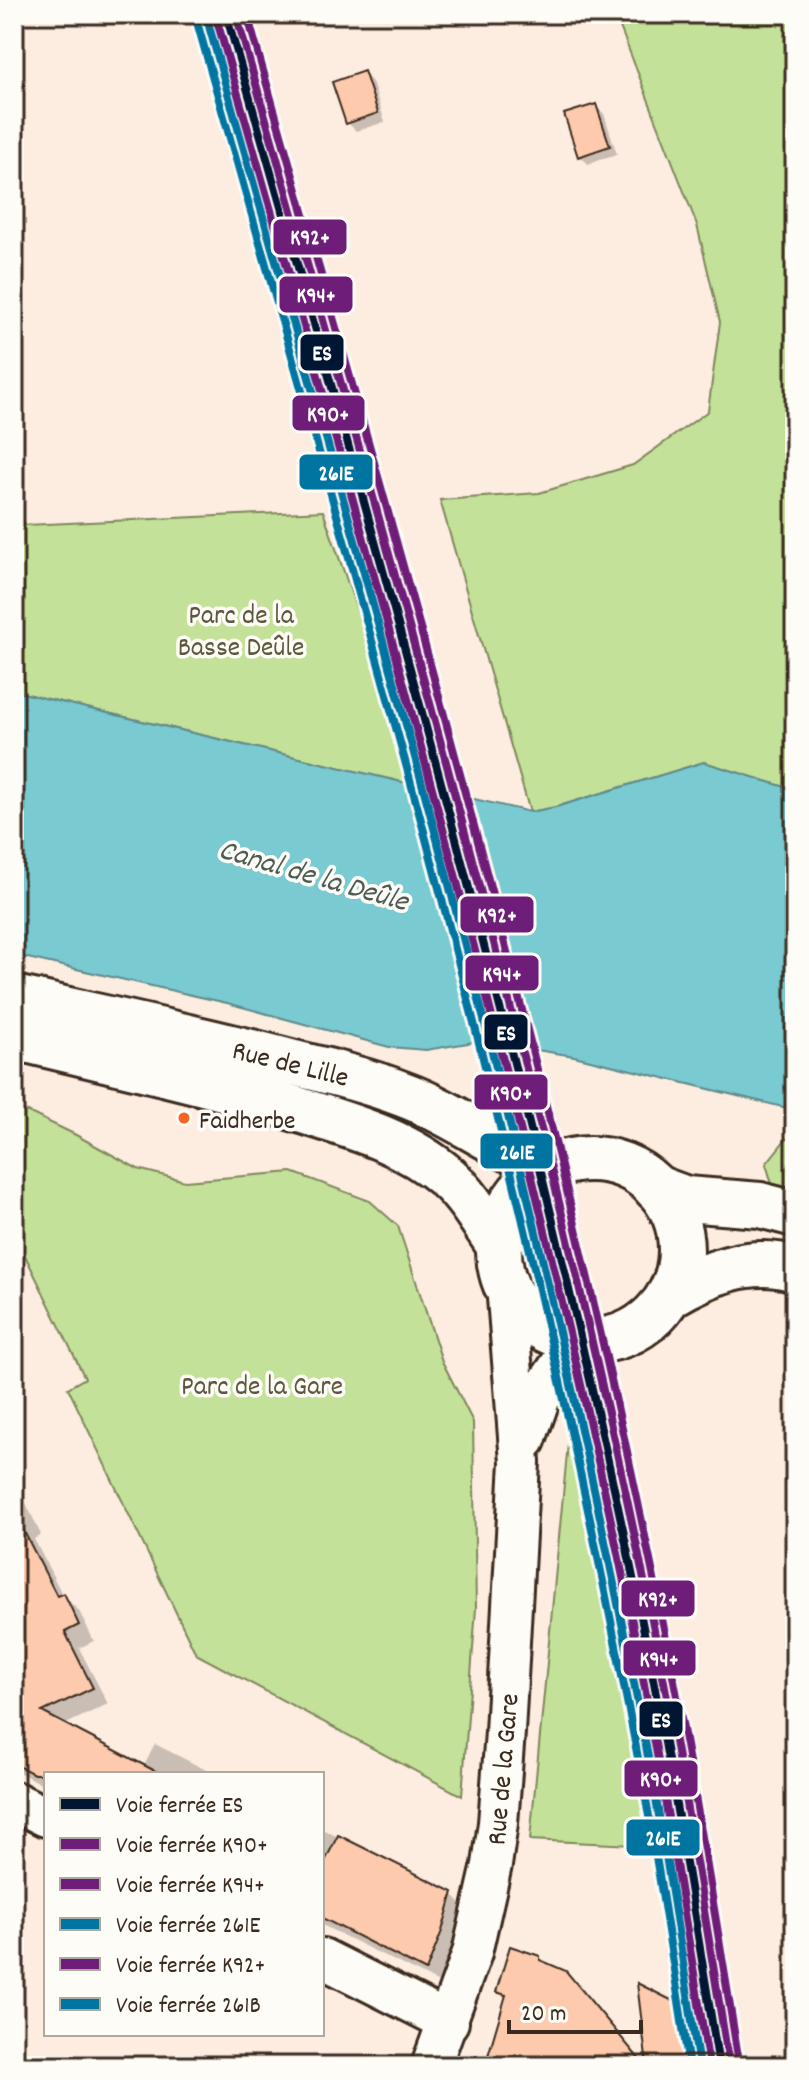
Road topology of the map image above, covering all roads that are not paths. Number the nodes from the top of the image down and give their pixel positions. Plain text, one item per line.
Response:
1 (14, 998) edge
2 (14, 1037) edge
3 (553, 1167) junction
4 (656, 1188) junction
5 (795, 1214) edge
6 (503, 1266) junction
7 (795, 1269) edge
8 (670, 1295) junction
9 (577, 1340) junction
10 (520, 1462) junction
11 (14, 1801) edge
12 (44, 1816) edge
13 (324, 1959) edge
14 (449, 2022) junction
15 (431, 2066) edge

1 - 3 main road, Rue de Lille
2 - 6 main road, Rue de Lille
3 - 4 main road
3 - 6 main road
4 - 5 main road
4 - 8 main road
6 - 9 main road
6 - 10 street, Rue de la Gare
7 - 8 main road
8 - 9 main road
9 - 10 street, Rue de la Gare
10 - 14 street, Rue de la Gare
11 - 12 street
13 - 14 street
14 - 15 street, Rue de la Gare

